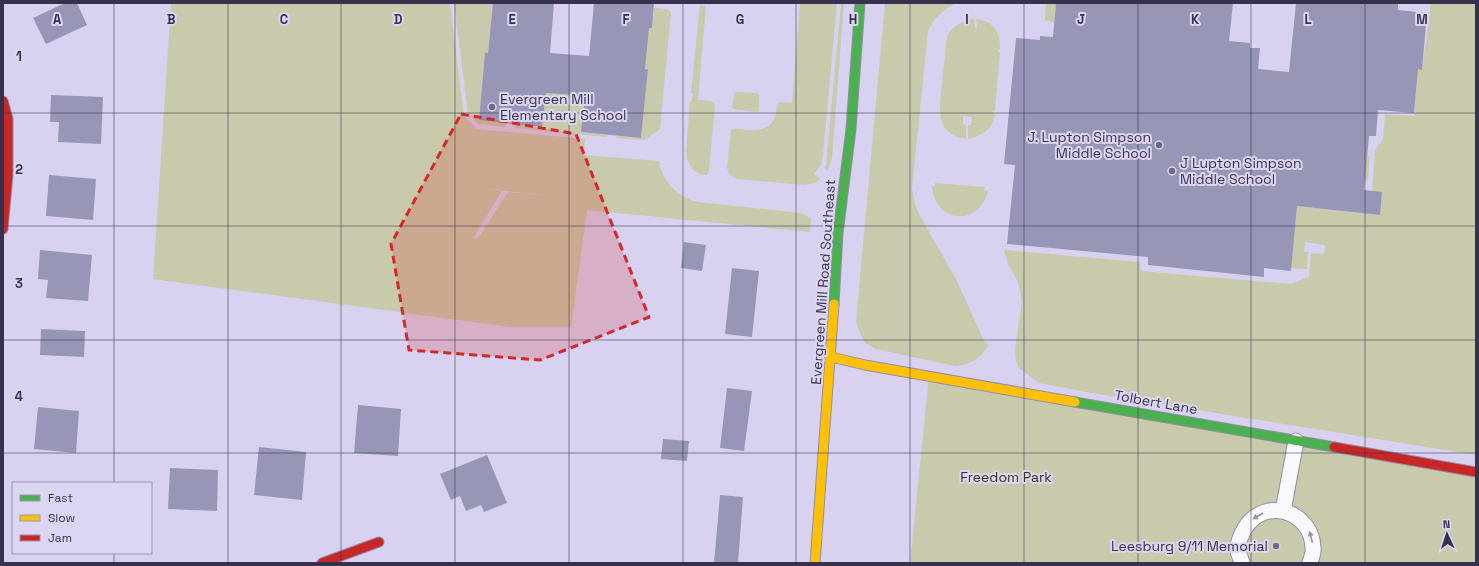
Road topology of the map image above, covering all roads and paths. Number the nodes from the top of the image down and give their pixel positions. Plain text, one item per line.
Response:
1 (860, 3) edge
2 (3, 101) edge
3 (3, 229) edge
4 (831, 357) junction
5 (1296, 441) junction
6 (1476, 472) edge
7 (1283, 511) junction
8 (379, 542) dead end
9 (322, 563) edge
10 (815, 563) edge
11 (1242, 563) edge
12 (1310, 563) edge

1 - 4 street, Evergreen Mill Road Southeast
2 - 3 street
4 - 5 street, Tolbert Lane
4 - 10 street, Evergreen Mill Road Southeast
5 - 6 street, Tolbert Lane
5 - 7 street
7 -> 11 street
12 -> 7 street
8 - 9 street

